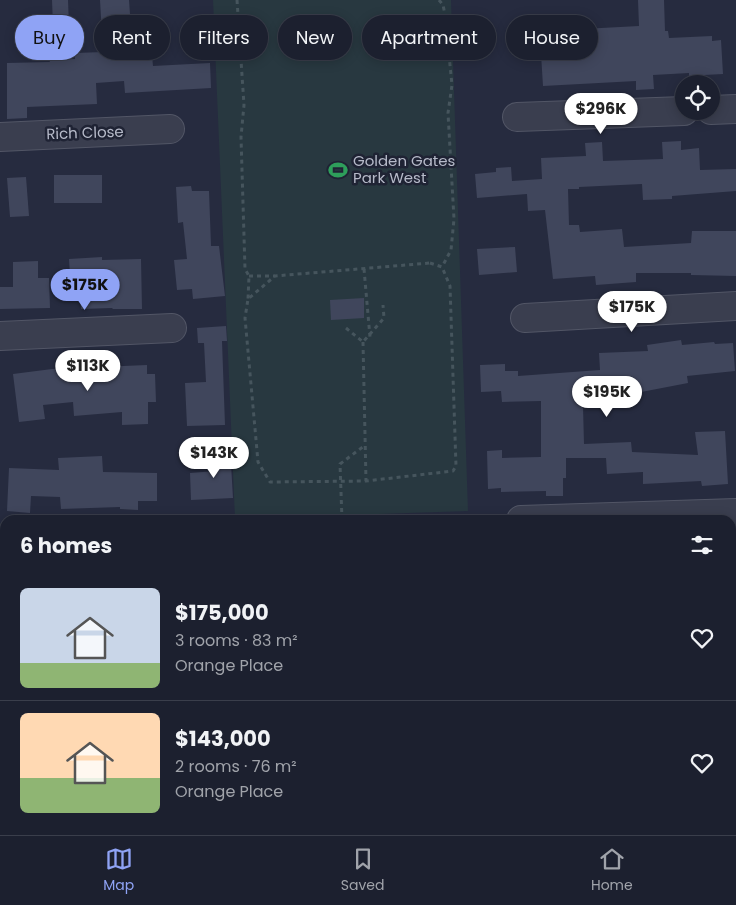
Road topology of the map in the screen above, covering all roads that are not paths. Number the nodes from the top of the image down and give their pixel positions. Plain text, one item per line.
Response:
1 (736, 109) edge
2 (720, 110) edge
3 (675, 111) edge
4 (517, 117) dead end
5 (170, 129) dead end
6 (0, 137) edge
7 (736, 306) edge
8 (525, 318) dead end
9 (172, 328) dead end
10 (0, 336) edge
11 (736, 513) edge
12 (681, 515) edge

1 - 2 street
3 - 4 street
5 - 6 street, Rich Close
7 - 8 street
9 - 10 street
11 - 12 street

